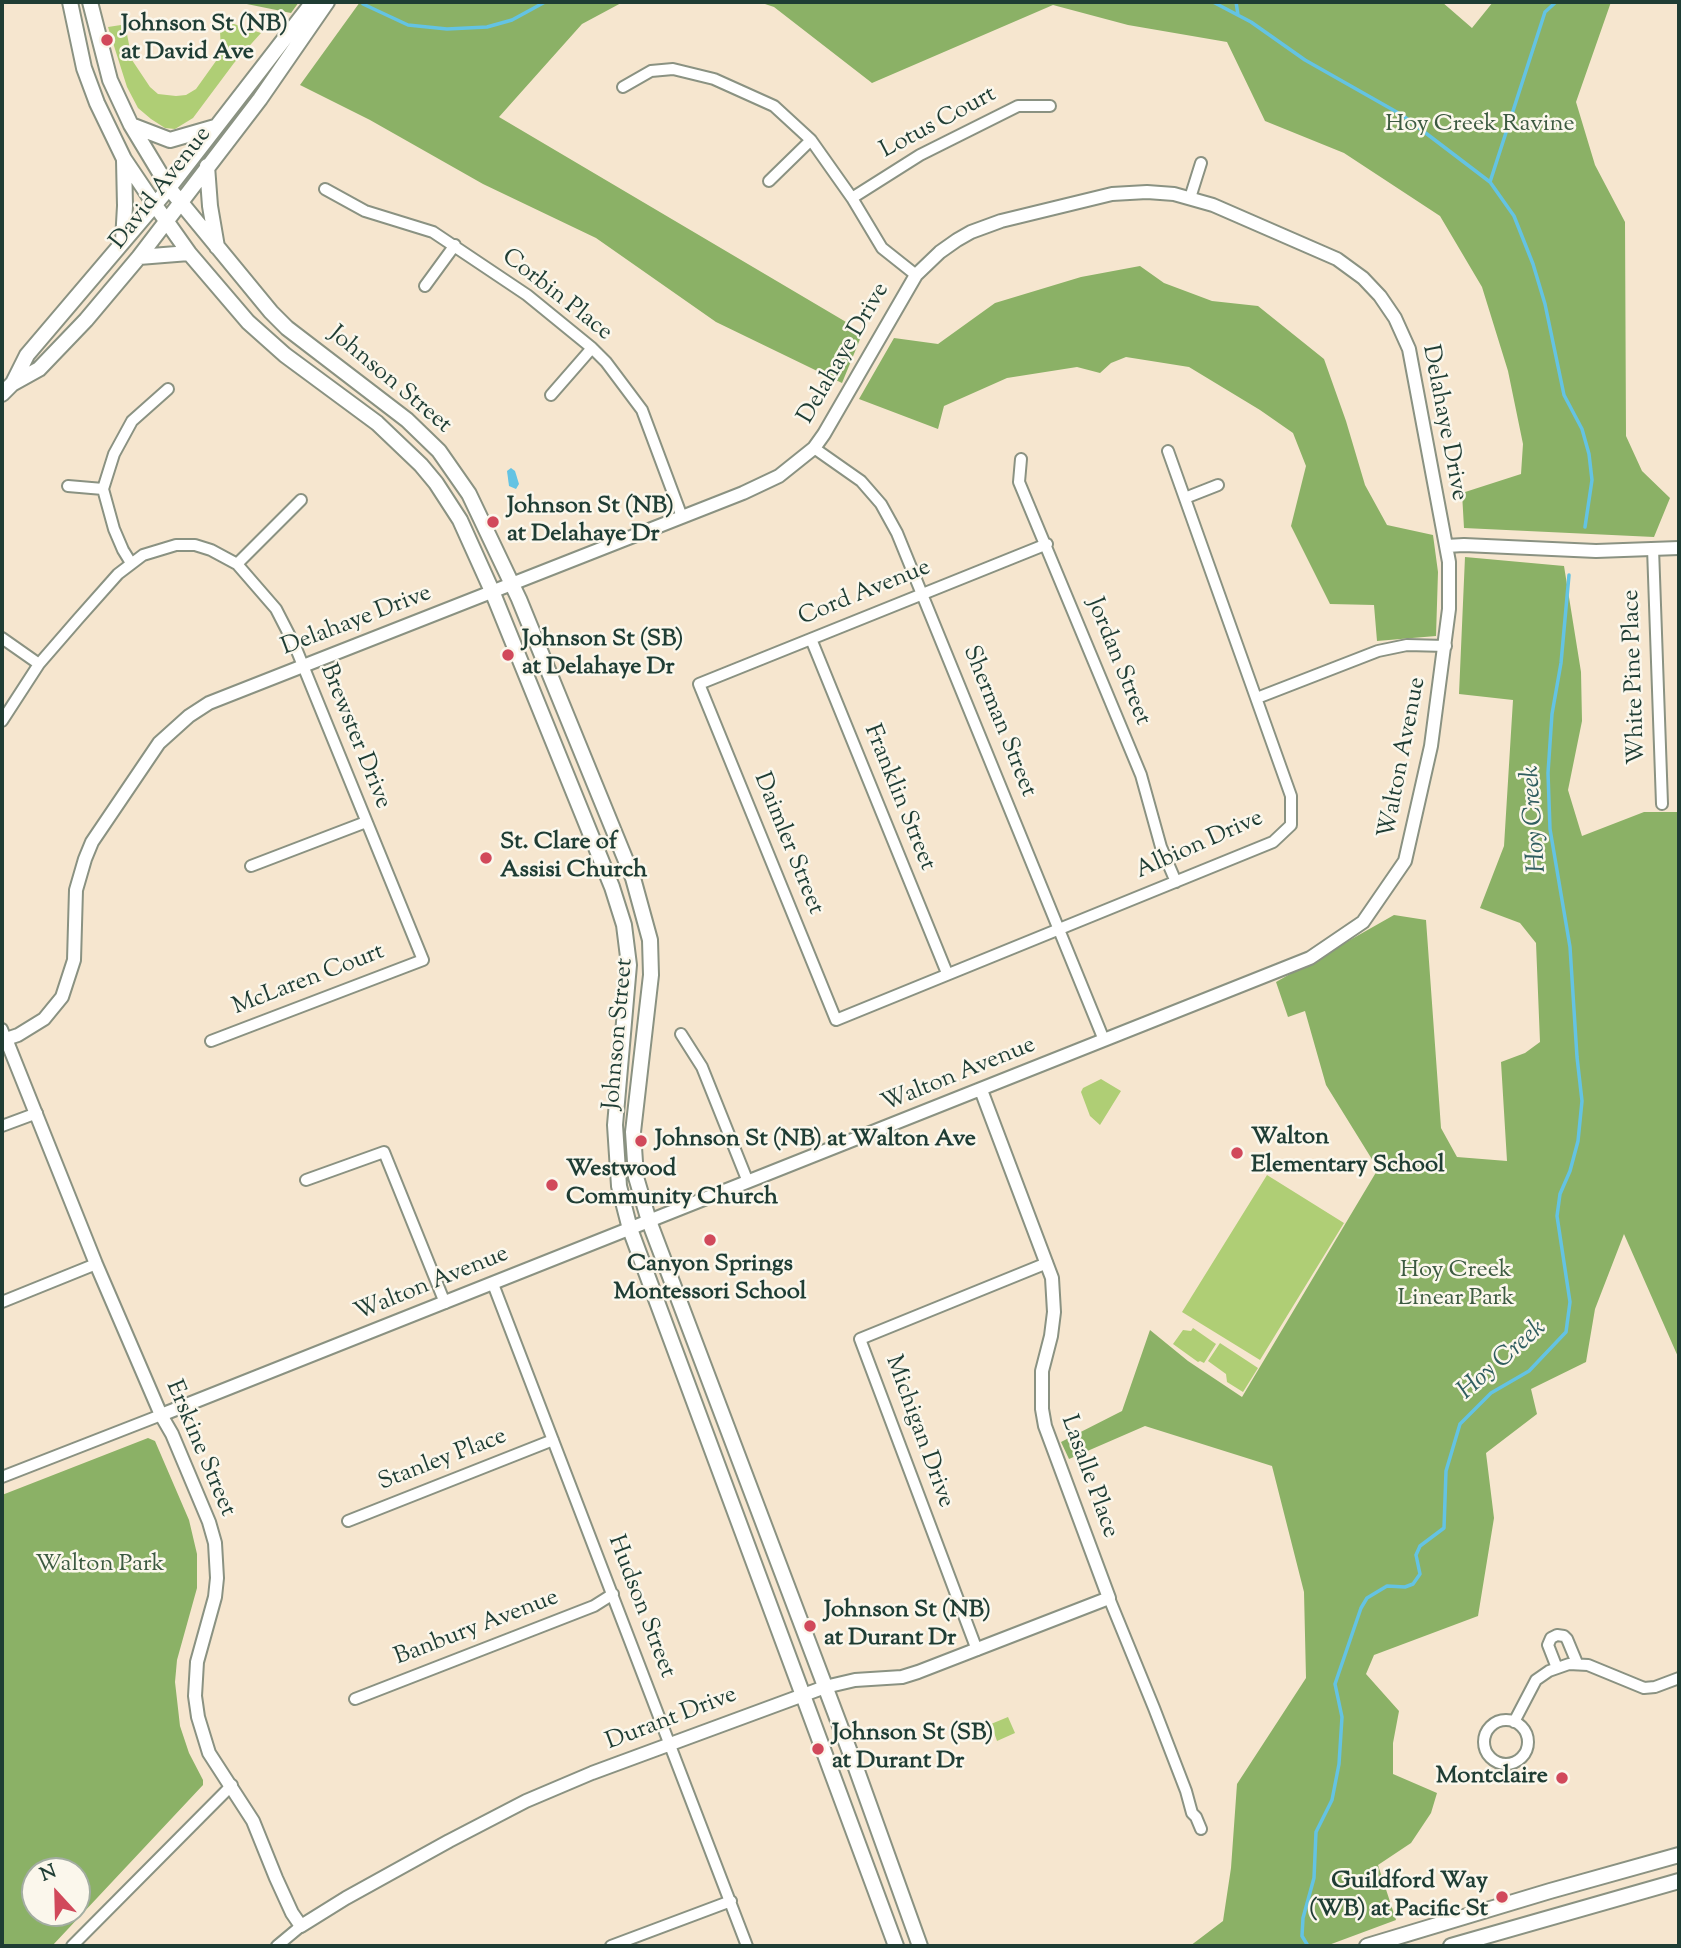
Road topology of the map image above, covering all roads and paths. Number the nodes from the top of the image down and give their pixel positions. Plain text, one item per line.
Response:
1 (70, 2) edge
2 (90, 2) edge
3 (313, 2) edge
4 (327, 2) edge
5 (623, 87) dead end
6 (1050, 106) dead end
7 (131, 125) junction
8 (215, 127) junction
9 (811, 140) junction
10 (124, 159) junction
11 (1201, 163) dead end
12 (207, 166) junction
13 (769, 181) dead end
14 (169, 188) junction
15 (325, 189) dead end
16 (852, 198) junction
17 (1190, 198) junction
18 (180, 203) junction
19 (155, 205) junction
20 (167, 220) junction
21 (123, 241) junction
22 (455, 245) junction
23 (218, 249) junction
24 (189, 253) junction
25 (139, 257) junction
26 (916, 275) junction
27 (425, 286) dead end
28 (592, 348) junction
29 (7, 389) edge
30 (168, 389) dead end
31 (551, 395) dead end
32 (814, 448) junction
33 (1168, 451) dead end
34 (1021, 459) dead end
35 (1218, 485) dead end
36 (68, 486) dead end
37 (103, 489) junction
38 (1185, 498) junction
39 (302, 500) dead end
40 (682, 517) junction
41 (1047, 544) junction
42 (1446, 546) junction
43 (1653, 548) junction
44 (1679, 548) edge
45 (131, 562) junction
46 (237, 564) junction
47 (512, 583) junction
48 (492, 591) junction
49 (922, 594) junction
50 (2, 638) edge
51 (811, 639) junction
52 (1446, 646) junction
53 (39, 664) junction
54 (303, 665) junction
55 (699, 684) joint
56 (1257, 698) junction
57 (2, 721) edge
58 (1662, 804) dead end
59 (366, 822) junction
60 (251, 866) dead end
61 (1176, 882) junction
62 (1059, 928) junction
63 (423, 960) joint
64 (947, 973) junction
65 (836, 1020) joint
66 (4, 1034) edge
67 (681, 1034) dead end
68 (1104, 1040) junction
69 (211, 1041) dead end
70 (981, 1090) junction
71 (37, 1112) junction
72 (2, 1126) edge
73 (306, 1180) dead end
74 (748, 1182) junction
75 (649, 1221) junction
76 (630, 1229) junction
77 (1047, 1263) junction
78 (96, 1264) junction
79 (493, 1284) junction
80 (2, 1302) edge
81 (444, 1303) junction
82 (162, 1415) junction
83 (553, 1440) junction
84 (2, 1477) edge
85 (348, 1521) dead end
86 (612, 1594) junction
87 (1109, 1598) junction
88 (977, 1650) junction
89 (1577, 1663) junction
90 (1557, 1668) junction
91 (1679, 1678) edge
92 (825, 1687) junction
93 (804, 1694) junction
94 (355, 1699) dead end
95 (1514, 1722) junction
96 (670, 1744) junction
97 (232, 1785) junction
98 (1201, 1829) dead end
99 (1679, 1855) edge
100 (1679, 1881) edge
101 (731, 1901) junction
102 (301, 1926) junction
103 (1410, 1939) edge
104 (72, 1946) edge
105 (277, 1946) edge
106 (611, 1946) edge
107 (747, 1946) edge
108 (897, 1946) edge
109 (920, 1946) edge
110 (1367, 1946) edge
111 (1451, 1946) edge

1 - 10 main road, Johnson Street
2 - 7 main road, Johnson Street
3 - 8 main road, David Avenue
4 - 12 main road, David Avenue
5 - 9 street
6 - 16 street, Lotus Court
7 - 8 main road
7 - 14 main road, Johnson Street
8 - 14 main road, David Avenue
9 - 13 street
9 - 16 street
10 - 19 main road, Johnson Street
10 - 21 main road
11 - 17 street
12 - 18 main road, David Avenue
12 - 23 main road
14 - 18 main road, Johnson Street
14 - 19 main road, David Avenue
15 - 22 street, Corbin Place
16 - 26 street
17 - 26 street, Delahaye Drive
17 - 42 street, Delahaye Drive
18 - 20 main road, David Avenue
18 - 23 main road, Johnson Street
19 - 20 main road, Johnson Street
19 - 21 main road, David Avenue
20 - 24 main road, Johnson Street
20 - 25 main road, David Avenue
21 - 29 main road, David Avenue
22 - 27 street
22 - 28 street, Corbin Place
23 - 47 main road, Johnson Street
24 - 25 main road
24 - 48 main road, Johnson Street
25 - 29 main road, David Avenue
26 - 32 street, Delahaye Drive
28 - 31 street
28 - 40 street, Corbin Place
30 - 37 street
32 - 40 street, Delahaye Drive
32 - 49 street, Sherman Street
33 - 38 street, Albion Drive
34 - 41 street, Jordan Street
35 - 38 street
36 - 37 street
37 - 45 street
38 - 56 street, Albion Drive
39 - 46 street
40 - 47 street, Delahaye Drive
41 - 49 street, Cord Avenue
41 - 61 street, Jordan Street
42 - 43 street
42 - 52 street, Walton Avenue
43 - 44 street
43 - 58 street, White Pine Place
45 - 46 street, Brewster Drive
45 - 53 street, Brewster Drive
46 - 54 street, Brewster Drive
47 - 48 street, Delahaye Drive
47 - 75 main road, Johnson Street
48 - 54 street, Delahaye Drive
48 - 76 main road, Johnson Street
49 - 51 street, Cord Avenue
49 - 62 street, Sherman Street
50 - 53 street
51 - 55 street, Cord Avenue
51 - 64 street, Franklin Street
52 - 56 street
52 - 68 street, Walton Avenue
53 - 57 street, Brewster Drive
54 - 59 street, Brewster Drive
54 - 66 street, Delahaye Drive
55 - 65 street, Daimler Street
56 - 61 street, Albion Drive
59 - 60 street
59 - 63 street, Brewster Drive
61 - 62 street, Albion Drive
62 - 64 street, Albion Drive
62 - 68 street, Sherman Street
63 - 69 street, McLaren Court
64 - 65 street, Albion Drive
66 - 71 street, Erskine Street
67 - 74 street
68 - 70 street, Walton Avenue
70 - 74 street, Walton Avenue
70 - 77 street, Lasalle Place
71 - 72 street
71 - 78 street, Erskine Street
73 - 81 street
74 - 75 street, Walton Avenue
75 - 76 street, Walton Avenue
75 - 92 main road, Johnson Street
76 - 79 street, Walton Avenue
76 - 93 main road, Johnson Street
77 - 87 street, Lasalle Place
77 - 88 street, Michigan Drive
78 - 80 street
78 - 82 street, Erskine Street
79 - 81 street, Walton Avenue
79 - 83 street, Hudson Street
81 - 82 street, Walton Avenue
82 - 84 street, Walton Avenue
82 - 97 street, Erskine Street
83 - 85 street, Stanley Place
83 - 86 street, Hudson Street
86 - 94 street, Banbury Avenue
86 - 96 street, Hudson Street
87 - 88 street, Durant Drive
87 - 98 street, Lasalle Place
88 - 92 street, Durant Drive
89 - 90 street
89 - 90 street
89 - 91 street
90 - 95 street
92 - 93 street, Durant Drive
92 - 109 main road, Johnson Street
93 - 96 street, Durant Drive
93 - 108 main road, Johnson Street
95 - 95 street
96 - 101 street, Hudson Street
96 - 102 street, Durant Drive
97 - 102 street, Erskine Street
97 - 104 street
99 - 103 main road
100 - 111 main road
101 - 106 street
101 - 107 street, Hudson Street
102 - 105 street, Durant Drive
103 - 110 main road

